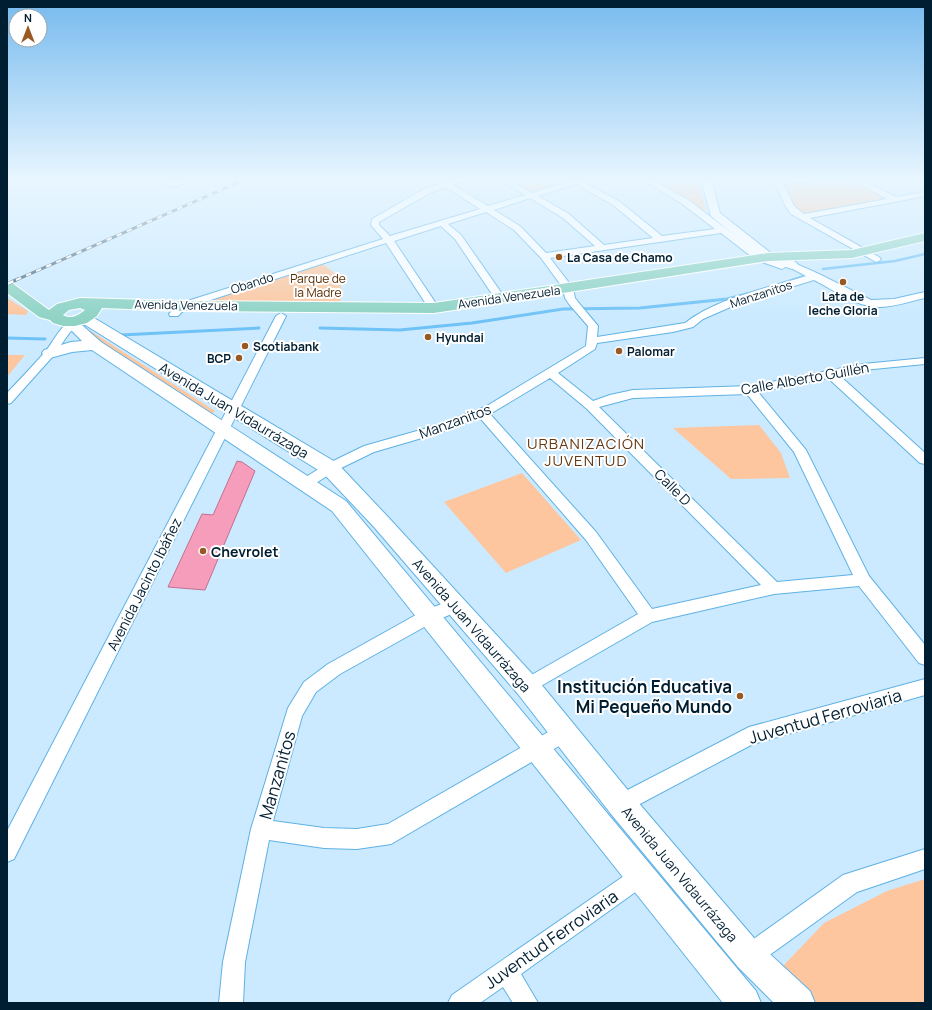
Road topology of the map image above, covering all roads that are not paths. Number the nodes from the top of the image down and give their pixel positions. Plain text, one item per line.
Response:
1 (376, 226) edge
2 (431, 226) edge
3 (446, 226) edge
4 (514, 226) edge
5 (577, 226) edge
6 (644, 226) edge
7 (718, 226) edge
8 (729, 226) edge
9 (818, 226) edge
10 (723, 230) junction
11 (925, 237) edge
12 (388, 239) junction
13 (660, 239) junction
14 (925, 246) edge
15 (601, 247) junction
16 (870, 255) junction
17 (544, 256) junction
18 (764, 257) junction
19 (792, 267) junction
20 (815, 276) junction
21 (7, 286) edge
22 (925, 295) edge
23 (500, 298) junction
24 (28, 301) junction
25 (573, 301) junction
26 (434, 308) junction
27 (178, 310) junction
28 (281, 316) junction
29 (74, 317) junction
30 (591, 341) junction
31 (95, 345) junction
32 (50, 353) junction
33 (913, 362) junction
34 (925, 362) edge
35 (830, 372) junction
36 (925, 372) edge
37 (551, 373) junction
38 (198, 388) junction
39 (750, 390) junction
40 (178, 399) junction
41 (7, 400) edge
42 (591, 406) junction
43 (482, 412) junction
44 (228, 419) junction
45 (925, 460) edge
46 (330, 468) junction
47 (306, 483) junction
48 (863, 580) junction
49 (774, 588) junction
50 (455, 605) junction
51 (429, 616) junction
52 (648, 616) junction
53 (925, 658) edge
54 (527, 686) junction
55 (925, 688) edge
56 (564, 733) junction
57 (538, 750) junction
58 (620, 804) junction
59 (261, 829) junction
60 (9, 844) edge
61 (925, 859) edge
62 (641, 876) junction
63 (749, 956) junction
64 (506, 971) junction
65 (231, 1003) edge
66 (460, 1003) edge
67 (526, 1003) edge
68 (744, 1003) edge
69 (798, 1003) edge

1 - 12 street
2 - 12 street, Obando
3 - 23 street
4 - 17 street
5 - 15 street
6 - 13 street
7 - 10 street
8 - 18 street
9 - 16 street
10 - 13 street
10 - 18 street
11 - 16 main road, Avenida Venezuela
12 - 26 street
12 - 27 street, Obando
13 - 15 street
14 - 16 main road, Avenida Venezuela
15 - 17 street
16 - 18 main road, Avenida Venezuela
16 - 19 main road, Avenida Venezuela
17 - 25 street
18 - 19 street
18 - 25 main road, Avenida Venezuela
19 - 20 street
19 - 25 main road, Avenida Venezuela
20 - 22 street
20 - 30 street, Manzanitos
21 - 24 main road
23 - 25 main road, Avenida Venezuela
23 - 26 main road, Avenida Venezuela
24 - 29 main road, Avenida Venezuela
24 - 29 main road
25 - 28 main road, Avenida Venezuela
25 - 30 street
26 - 27 main road, Avenida Venezuela
27 - 28 main road, Avenida Venezuela
27 - 29 main road, Avenida Venezuela
28 - 44 street, Avenida Jacinto Ibáñez
29 - 31 main road, Avenida Juan Vidaurrázaga
29 - 32 street
29 - 38 main road, Avenida Juan Vidaurrázaga
30 - 37 street, Manzanitos
31 - 32 main road
31 - 40 main road, Avenida Juan Vidaurrázaga
32 - 41 street
33 - 34 street, Calle Alberto Guillén
33 - 35 street, Calle Alberto Guillén
33 - 36 street
35 - 39 street, Calle Alberto Guillén
35 - 45 street
37 - 42 street, Calle D
37 - 43 street, Manzanitos
38 - 40 main road
38 - 44 main road, Avenida Juan Vidaurrázaga
39 - 42 street, Calle Alberto Guillén
39 - 48 street
40 - 44 main road, Avenida Juan Vidaurrázaga
42 - 49 street, Calle D
43 - 46 street, Manzanitos
43 - 52 street
44 - 46 main road, Avenida Juan Vidaurrázaga
44 - 47 main road, Avenida Juan Vidaurrázaga
44 - 60 street, Avenida Jacinto Ibáñez
46 - 47 street, Manzanitos
46 - 50 main road, Avenida Juan Vidaurrázaga
47 - 51 main road, Avenida Juan Vidaurrázaga
48 - 49 street
48 - 53 street
49 - 52 street
50 - 51 street, Manzanitos
50 - 54 main road, Avenida Juan Vidaurrázaga
51 - 57 main road, Avenida Juan Vidaurrázaga
51 - 59 street, Manzanitos
52 - 54 street
54 - 56 main road, Avenida Juan Vidaurrázaga
55 - 58 street, Juventud Ferroviaria
56 - 57 street
56 - 58 main road, Avenida Juan Vidaurrázaga
57 - 59 street
57 - 62 main road, Avenida Juan Vidaurrázaga
58 - 63 main road, Avenida Juan Vidaurrázaga
59 - 65 street, Manzanitos
61 - 63 street
62 - 64 street, Juventud Ferroviaria
62 - 68 main road, Avenida Juan Vidaurrázaga
63 - 69 main road, Avenida Juan Vidaurrázaga
64 - 66 street, Juventud Ferroviaria
64 - 67 street

